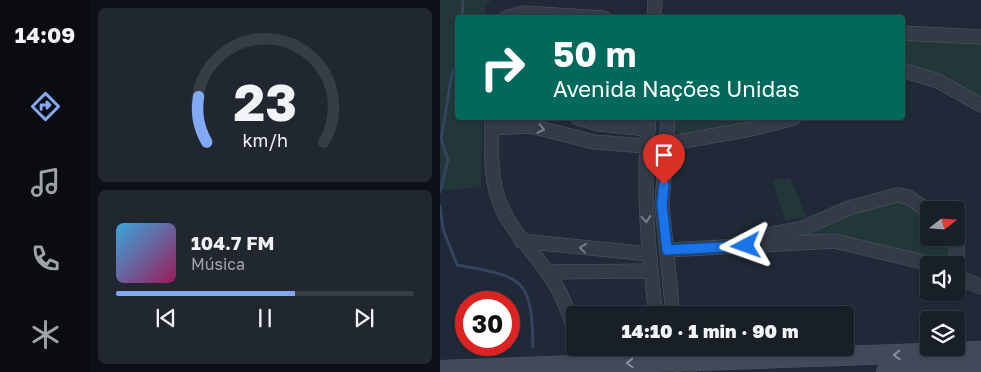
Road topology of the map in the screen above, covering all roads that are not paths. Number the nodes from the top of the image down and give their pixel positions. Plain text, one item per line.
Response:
1 (655, 0) edge
2 (516, 15) edge
3 (555, 15) edge
4 (654, 15) edge
5 (905, 33) edge
6 (981, 38) edge
7 (905, 71) edge
8 (981, 106) edge
9 (585, 120) edge
10 (668, 120) edge
11 (786, 120) edge
12 (492, 123) edge
13 (648, 123) edge
14 (646, 146) junction
15 (666, 146) junction
16 (920, 205) edge
17 (521, 241) junction
18 (688, 249) junction
19 (667, 250) junction
20 (649, 254) junction
21 (920, 261) edge
22 (650, 271) junction
23 (547, 272) junction
24 (965, 280) edge
25 (981, 287) edge
26 (566, 306) edge
27 (655, 306) edge
28 (672, 306) edge
29 (981, 351) edge
30 (664, 360) edge
31 (684, 360) edge
32 (578, 361) edge
33 (862, 364) edge
34 (981, 369) edge
35 (440, 370) edge
36 (886, 372) edge

1 - 4 street
2 - 3 street
5 - 6 street
7 - 8 street
9 - 13 street
10 - 15 street
11 - 15 street
12 -> 14 street
12 - 17 street
13 - 14 street
14 -> 20 street
15 - 19 street
16 - 18 street
20 -> 17 street
17 - 23 street
18 - 19 street
18 - 21 street
19 - 28 street
20 - 22 street
22 - 23 street
22 - 27 street
23 - 26 street
24 - 25 street
29 -> 33 main road
30 - 31 main road
30 -> 32 main road
31 - 33 main road
32 - 35 main road
34 - 36 main road

